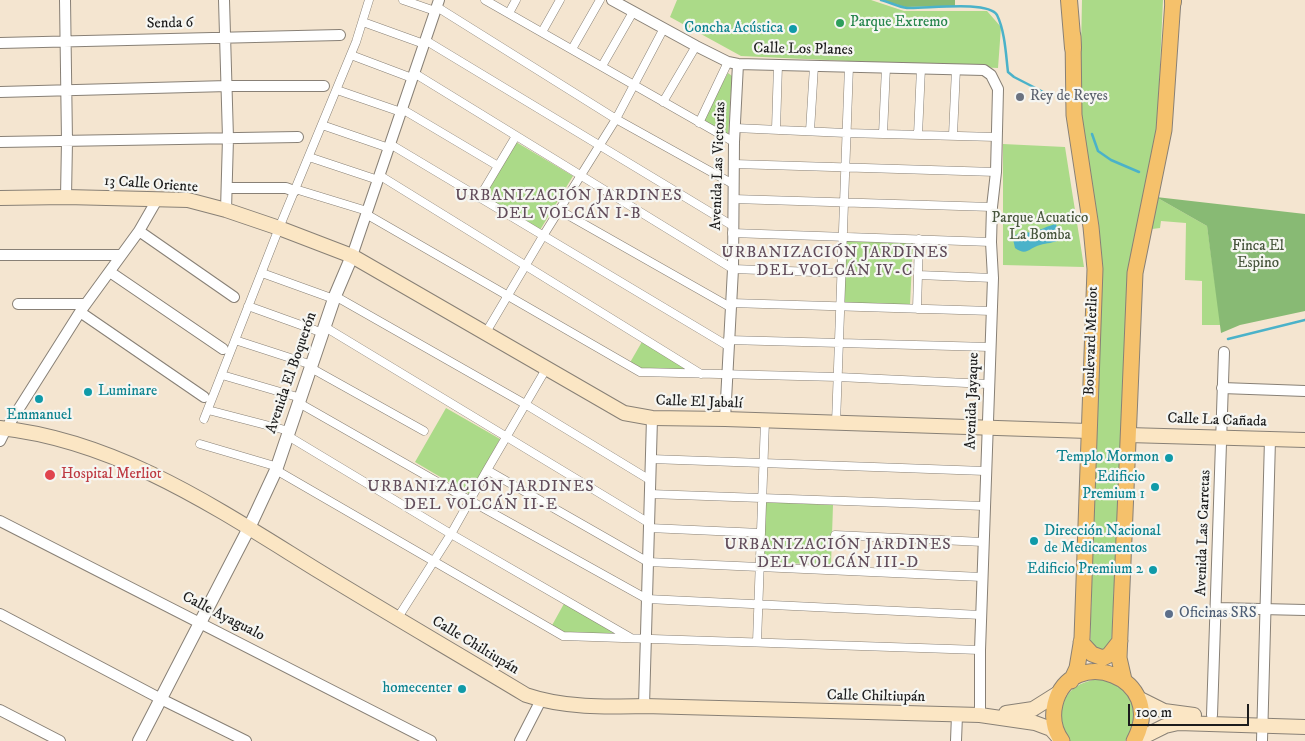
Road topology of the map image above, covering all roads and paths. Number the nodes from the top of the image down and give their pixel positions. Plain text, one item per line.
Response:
1 (64, 0) edge
2 (224, 0) edge
3 (369, 0) edge
4 (403, 0) edge
5 (485, 0) edge
6 (516, 0) edge
7 (560, 0) edge
8 (600, 0) edge
9 (612, 0) edge
10 (1069, 0) edge
11 (1074, 0) edge
12 (1173, 1) edge
13 (437, 6) edge
14 (633, 12) junction
15 (508, 13) junction
16 (363, 22) junction
17 (664, 28) junction
18 (542, 32) junction
19 (340, 35) dead end
20 (224, 38) junction
21 (65, 41) junction
22 (425, 42) junction
23 (0, 43) edge
24 (696, 46) junction
25 (1073, 48) junction
26 (572, 50) junction
27 (351, 55) junction
28 (733, 63) junction
29 (778, 65) junction
30 (602, 66) junction
31 (814, 66) junction
32 (849, 66) junction
33 (886, 67) junction
34 (921, 68) junction
35 (956, 69) junction
36 (413, 76) junction
37 (634, 85) junction
38 (228, 86) junction
39 (324, 86) dead end
40 (998, 89) joint
41 (336, 90) junction
42 (0, 92) edge
43 (65, 92) junction
44 (663, 102) junction
45 (401, 111) junction
46 (616, 119) junction
47 (699, 123) junction
48 (322, 124) junction
49 (735, 128) junction
50 (776, 129) junction
51 (810, 131) junction
52 (846, 133) junction
53 (883, 134) junction
54 (918, 135) junction
55 (516, 136) junction
56 (953, 136) junction
57 (996, 136) junction
58 (298, 137) dead end
59 (228, 138) junction
60 (67, 141) junction
61 (0, 142) edge
62 (734, 142) junction
63 (599, 145) junction
64 (389, 146) junction
65 (309, 157) junction
66 (734, 164) junction
67 (498, 166) junction
68 (846, 168) junction
69 (996, 172) junction
70 (580, 176) junction
71 (378, 178) junction
72 (734, 184) junction
73 (228, 188) junction
74 (295, 190) junction
75 (66, 197) junction
76 (0, 198) edge
77 (158, 198) junction
78 (479, 198) junction
79 (733, 199) junction
80 (845, 202) junction
81 (992, 207) junction
82 (226, 210) junction
83 (558, 210) junction
84 (366, 213) junction
85 (279, 228) junction
86 (732, 229) junction
87 (139, 231) junction
88 (543, 236) junction
89 (844, 237) junction
90 (919, 239) junction
91 (992, 242) junction
92 (0, 255) edge
93 (121, 255) junction
94 (352, 256) junction
95 (526, 265) junction
96 (732, 269) junction
97 (110, 272) junction
98 (262, 273) junction
99 (842, 273) junction
100 (918, 275) junction
101 (993, 278) junction
102 (507, 296) junction
103 (335, 297) junction
104 (234, 298) dead end
105 (18, 304) dead end
106 (730, 305) junction
107 (248, 306) junction
108 (840, 307) junction
109 (83, 308) junction
110 (917, 309) junction
111 (992, 311) junction
112 (324, 330) junction
113 (486, 334) junction
114 (235, 340) junction
115 (728, 343) junction
116 (838, 343) junction
117 (990, 347) junction
118 (223, 349) dead end
119 (1224, 352) dead end
120 (311, 367) junction
121 (546, 368) junction
122 (222, 374) junction
123 (702, 374) junction
124 (726, 374) junction
125 (838, 377) junction
126 (988, 384) junction
127 (1222, 388) junction
128 (1305, 391) edge
129 (204, 397) dead end
130 (300, 400) junction
131 (525, 404) junction
132 (208, 410) junction
133 (652, 418) junction
134 (204, 419) dead end
135 (725, 419) junction
136 (765, 422) junction
137 (836, 423) junction
138 (987, 427) junction
139 (1088, 431) junction
140 (2, 432) edge
141 (424, 432) dead end
142 (289, 434) junction
143 (1128, 435) junction
144 (506, 437) junction
145 (1222, 438) junction
146 (1270, 439) junction
147 (1305, 440) edge
148 (200, 444) dead end
149 (651, 460) junction
150 (764, 463) junction
151 (277, 468) junction
152 (487, 470) junction
153 (986, 471) junction
154 (650, 480) junction
155 (650, 494) junction
156 (762, 498) junction
157 (470, 500) junction
158 (984, 506) junction
159 (0, 521) edge
160 (649, 526) junction
161 (249, 528) junction
162 (761, 533) junction
163 (451, 534) junction
164 (835, 535) dead end
165 (983, 542) junction
166 (434, 561) junction
167 (648, 562) junction
168 (759, 567) junction
169 (982, 578) junction
170 (647, 598) junction
171 (758, 603) junction
172 (1217, 608) junction
173 (1265, 609) junction
174 (1305, 610) edge
175 (0, 614) edge
176 (981, 615) junction
177 (397, 618) junction
178 (201, 622) junction
179 (632, 638) junction
180 (646, 639) junction
181 (1120, 641) junction
182 (756, 642) junction
183 (1081, 642) junction
184 (980, 650) junction
185 (1124, 680) junction
186 (1071, 681) junction
187 (1060, 692) junction
188 (1138, 698) junction
189 (161, 699) junction
190 (541, 700) junction
191 (644, 706) junction
192 (0, 710) edge
193 (957, 715) junction
194 (980, 715) junction
195 (1212, 715) junction
196 (1305, 718) edge
197 (1262, 721) junction
198 (1305, 727) edge
199 (1057, 736) edge
200 (60, 741) edge
201 (139, 741) edge
202 (246, 741) edge
203 (431, 741) edge
204 (520, 741) edge
205 (956, 741) edge
206 (1135, 741) edge
207 (1262, 741) edge

1 - 21 street
2 - 20 street
3 - 16 street
4 - 13 street
5 - 15 street
6 - 15 street
7 - 18 street
8 - 26 street
9 - 14 street, Calle Los Planes
10 - 25 highway
11 - 25 main road, Boulevard Merliot
12 - 143 main road
13 - 22 street, Avenida El Boquerón
13 - 46 street
14 - 17 street, Calle Los Planes
14 - 30 street
15 - 18 street
16 - 22 street
16 - 27 street
17 - 24 street, Calle Los Planes
17 - 37 street
18 - 26 street
19 - 20 street, Senda 6
20 - 21 street, Senda 6
20 - 38 street
21 - 23 street, Senda 6
21 - 43 street
22 - 36 street, Avenida El Boquerón
22 - 63 street
24 - 28 street, Calle Los Planes
24 - 44 street
25 - 139 main road, Boulevard Merliot
26 - 30 street
27 - 36 street
27 - 41 street
28 - 29 street, Calle Los Planes
28 - 47 street
28 - 49 street, Avenida Las Victorias
29 - 31 street, Calle Los Planes
29 - 50 street
30 - 37 street
31 - 32 street, Calle Los Planes
31 - 51 street
32 - 33 street, Calle Los Planes
32 - 52 street
33 - 34 street, Calle Los Planes
33 - 53 street
34 - 35 street, Calle Los Planes
34 - 54 street
35 - 40 street, Calle Los Planes
35 - 56 street
36 - 45 street, Avenida El Boquerón
36 - 55 street
37 - 44 street
37 - 46 street
38 - 39 street
38 - 43 street
38 - 59 street
40 - 57 street, Avenida Jayaque
41 - 45 street
41 - 48 street
42 - 43 street
43 - 60 street
44 - 47 street
45 - 64 street, Avenida El Boquerón
45 - 67 street
46 - 63 street
46 - 72 street
47 - 62 street
48 - 64 street
48 - 65 street
49 - 50 street
49 - 62 street, Avenida Las Victorias
50 - 51 street
51 - 52 street
52 - 53 street
52 - 68 street
53 - 54 street
54 - 56 street
55 - 67 street
55 - 70 street
56 - 57 street
57 - 69 street, Avenida Jayaque
58 - 59 street
59 - 60 street
59 - 73 street
60 - 61 street
60 - 75 street
62 - 66 street, Avenida Las Victorias
63 - 70 street
63 - 86 street
64 - 71 street, Avenida El Boquerón
64 - 78 street
65 - 71 street
65 - 74 street
66 - 68 street
66 - 72 street, Avenida Las Victorias
67 - 78 street
68 - 69 street
68 - 80 street
69 - 81 street, Avenida Jayaque
70 - 83 street
70 - 96 street
71 - 84 street, Avenida El Boquerón
71 - 95 street
72 - 79 street, Avenida Las Victorias
73 - 74 street
73 - 82 street
74 - 84 street
74 - 85 street
75 - 76 main road, 13 Calle Oriente
75 - 77 main road, 13 Calle Oriente
77 - 82 main road, 13 Calle Oriente
77 - 87 street
78 - 88 street
79 - 80 street
79 - 86 street, Avenida Las Victorias
80 - 81 street
80 - 89 street
81 - 91 street, Avenida Jayaque
82 - 85 main road, 13 Calle Oriente
83 - 88 street
83 - 106 street
84 - 94 street, Avenida El Boquerón
84 - 102 street
85 - 94 main road, 13 Calle Oriente
85 - 98 street
86 - 89 street
86 - 96 street, Avenida Las Victorias
87 - 93 street
87 - 104 street
88 - 95 street
88 - 115 street
89 - 90 street
89 - 99 street
90 - 91 street
90 - 100 street
91 - 101 street, Avenida Jayaque
92 - 93 street
93 - 97 street
94 - 103 street, Avenida El Boquerón
94 - 113 main road, Calle El Jabalí
95 - 102 street
95 - 123 street
96 - 99 street
96 - 106 street, Avenida Las Victorias
97 - 109 street
97 - 118 street
98 - 103 street
98 - 107 street
99 - 108 street
100 - 101 street
100 - 110 street
101 - 111 street, Avenida Jayaque
102 - 113 street
102 - 123 street
103 - 112 street, Avenida El Boquerón
103 - 131 street
105 - 109 street
106 - 108 street
106 - 115 street, Avenida Las Victorias
107 - 112 street
107 - 114 street
108 - 110 street
108 - 116 street
109 - 129 street
109 - 140 street
110 - 111 street
111 - 117 street, Avenida Jayaque
112 - 120 street, Avenida El Boquerón
112 - 144 street
113 - 121 main road, Calle El Jabalí
114 - 120 street
114 - 122 street
115 - 116 street
115 - 124 street, Avenida Las Victorias
116 - 117 street
116 - 125 street
117 - 126 street, Avenida Jayaque
119 - 127 street, Avenida Las Carretas
120 - 130 street, Avenida El Boquerón
120 - 141 street
121 - 131 street
121 - 133 main road, Calle El Jabalí
122 - 130 street
122 - 132 street
123 - 124 street
124 - 125 street
124 - 135 street, Avenida Las Victorias
125 - 126 street
125 - 137 street
126 - 138 street, Avenida Jayaque
127 - 128 street
127 - 145 street, Avenida Las Carretas
130 - 142 street, Avenida El Boquerón
130 - 157 street
131 - 144 street
131 - 154 street
132 - 134 street
132 - 142 street
133 - 135 main road, Calle El Jabalí
133 - 149 street
135 - 136 main road, Calle El Jabalí
136 - 137 main road, Calle El Jabalí
136 - 150 street
137 - 138 main road, Calle El Jabalí
138 - 139 main road, Calle El Jabalí
138 - 153 street, Avenida Jayaque
139 - 183 main road, Boulevard Merliot
140 - 161 main road, Calle Chiltiupán
142 - 151 street, Avenida El Boquerón
142 - 163 street
143 - 145 main road, Calle La Cañada
143 - 181 main road
144 - 152 street
144 - 160 street
145 - 146 main road, Calle La Cañada
145 - 172 street, Avenida Las Carretas
146 - 147 main road, Calle La Cañada
146 - 173 street
148 - 151 street
149 - 150 street
149 - 154 street
150 - 153 street
150 - 156 street
151 - 161 street, Avenida El Boquerón
151 - 166 street
152 - 157 street
152 - 167 street
153 - 158 street, Avenida Jayaque
154 - 155 street
155 - 156 street
155 - 160 street
156 - 158 street
156 - 162 street
157 - 163 street
157 - 170 street
158 - 165 street, Avenida Jayaque
159 - 178 street, Calle Ayagualo
160 - 162 street
160 - 167 street
161 - 177 main road, Calle Chiltiupán
161 - 178 street, Avenida El Boquerón
162 - 168 street
163 - 166 street
163 - 179 street
164 - 165 street
165 - 169 street, Avenida Jayaque
166 - 177 street
166 - 179 street
167 - 168 street
167 - 170 street
168 - 169 street
168 - 171 street
169 - 176 street, Avenida Jayaque
170 - 171 street
170 - 180 street
171 - 176 street
171 - 182 street
172 - 173 street
172 - 195 street, Avenida Las Carretas
173 - 174 street
173 - 197 street
175 - 189 street
176 - 184 street, Avenida Jayaque
177 - 190 main road, Calle Chiltiupán
178 - 189 street, Avenida El Boquerón
178 - 203 street, Calle Ayagualo
179 - 180 street
180 - 182 street
180 - 191 street
181 - 183 main road
181 - 185 main road
182 - 184 street
183 - 186 main road, Boulevard Merliot
184 - 194 street, Avenida Jayaque
185 - 186 main road
185 - 188 main road
186 - 187 main road
187 - 194 main road, Calle Chiltiupán
187 - 199 main road
188 - 195 main road
188 - 206 main road
189 - 201 street, Avenida El Boquerón
189 - 202 street
190 - 191 main road, Calle Chiltiupán
190 - 204 street
191 - 193 main road, Calle Chiltiupán
192 - 200 street
193 - 194 main road, Calle Chiltiupán
193 - 205 street
194 - 199 main road, Calle Chiltiupán
195 - 197 main road
196 - 197 main road
197 - 198 main road
197 - 206 main road
197 - 207 street

